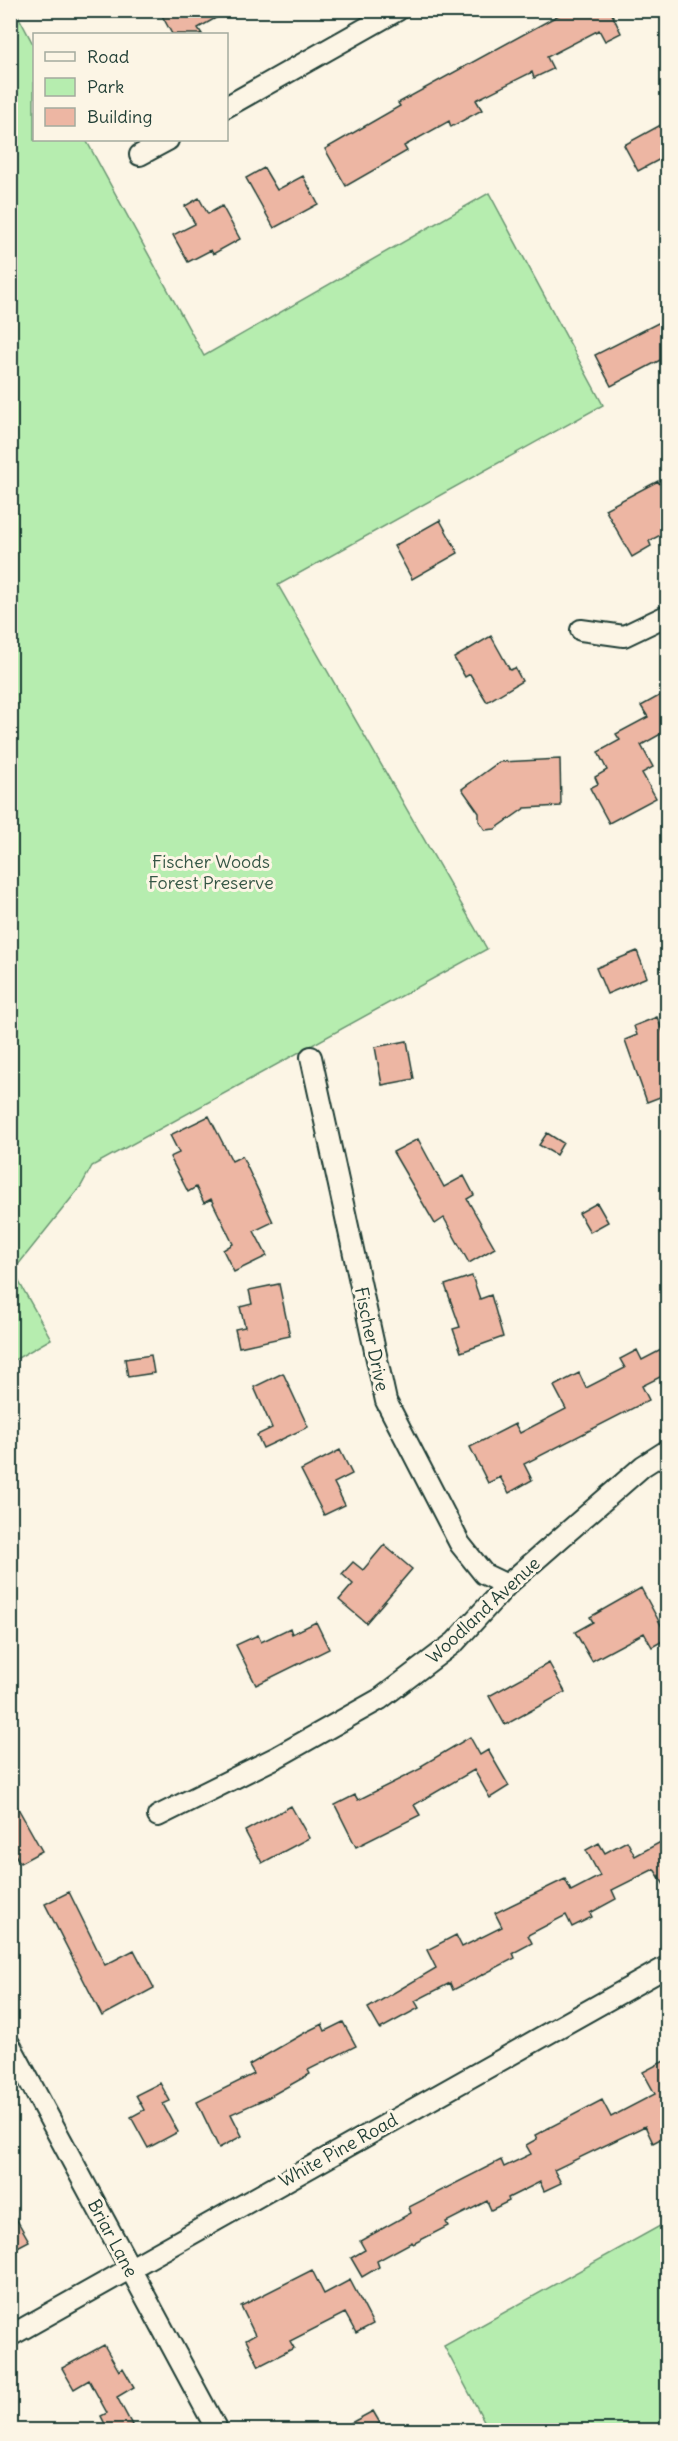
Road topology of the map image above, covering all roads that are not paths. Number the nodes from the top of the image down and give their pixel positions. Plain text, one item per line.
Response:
1 (398, 10) edge
2 (228, 106) edge
3 (166, 141) edge
4 (140, 155) dead end
5 (668, 615) edge
6 (580, 630) dead end
7 (311, 1057) dead end
8 (668, 1450) edge
9 (507, 1585) junction
10 (158, 1816) dead end
11 (668, 1966) edge
12 (10, 2045) edge
13 (130, 2268) junction
14 (10, 2336) edge
15 (217, 2430) edge

1 - 2 street
3 - 4 street
5 - 6 street
7 - 9 street, Fischer Drive
8 - 9 street, Woodland Avenue
9 - 10 street, Woodland Avenue
11 - 13 street, White Pine Road
12 - 13 street, Briar Lane
13 - 14 street, White Pine Road
13 - 15 street, Briar Lane

